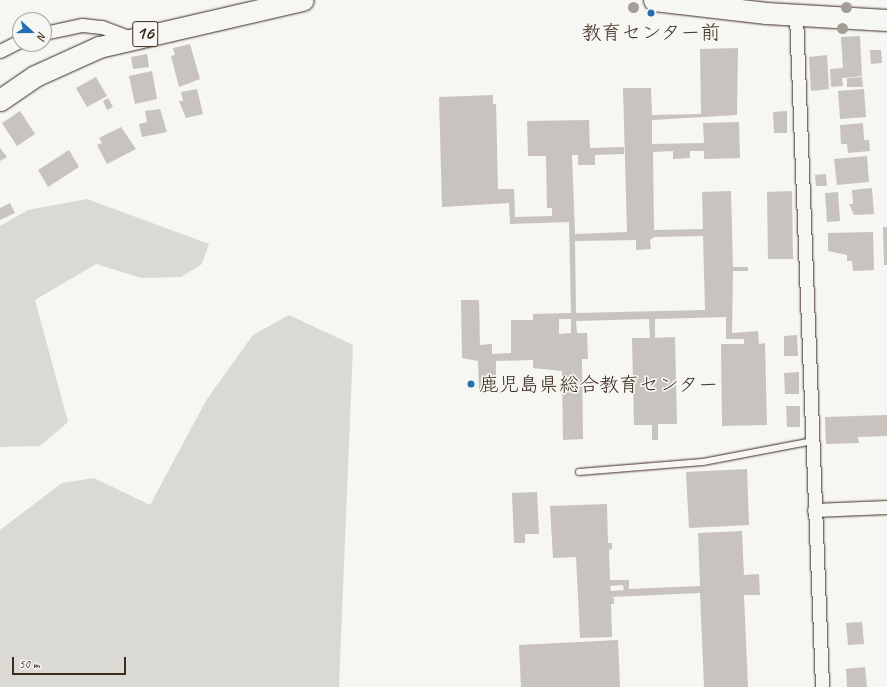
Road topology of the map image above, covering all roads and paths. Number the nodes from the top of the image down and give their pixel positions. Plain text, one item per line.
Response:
1 (303, 0) edge
2 (654, 0) edge
3 (731, 4) edge
4 (796, 15) junction
5 (887, 20) edge
6 (52, 31) edge
7 (131, 38) junction
8 (12, 45) edge
9 (0, 51) edge
10 (0, 100) edge
11 (813, 441) junction
12 (579, 472) dead end
13 (887, 507) edge
14 (814, 510) junction
15 (822, 687) edge

1 - 7 main road, 16
2 - 3 main road
3 - 4 main road
4 - 5 main road
4 - 11 street
6 - 7 street
7 - 10 main road, 16
8 - 9 street
11 - 12 lane
11 - 14 street
13 - 14 street
14 - 15 street

